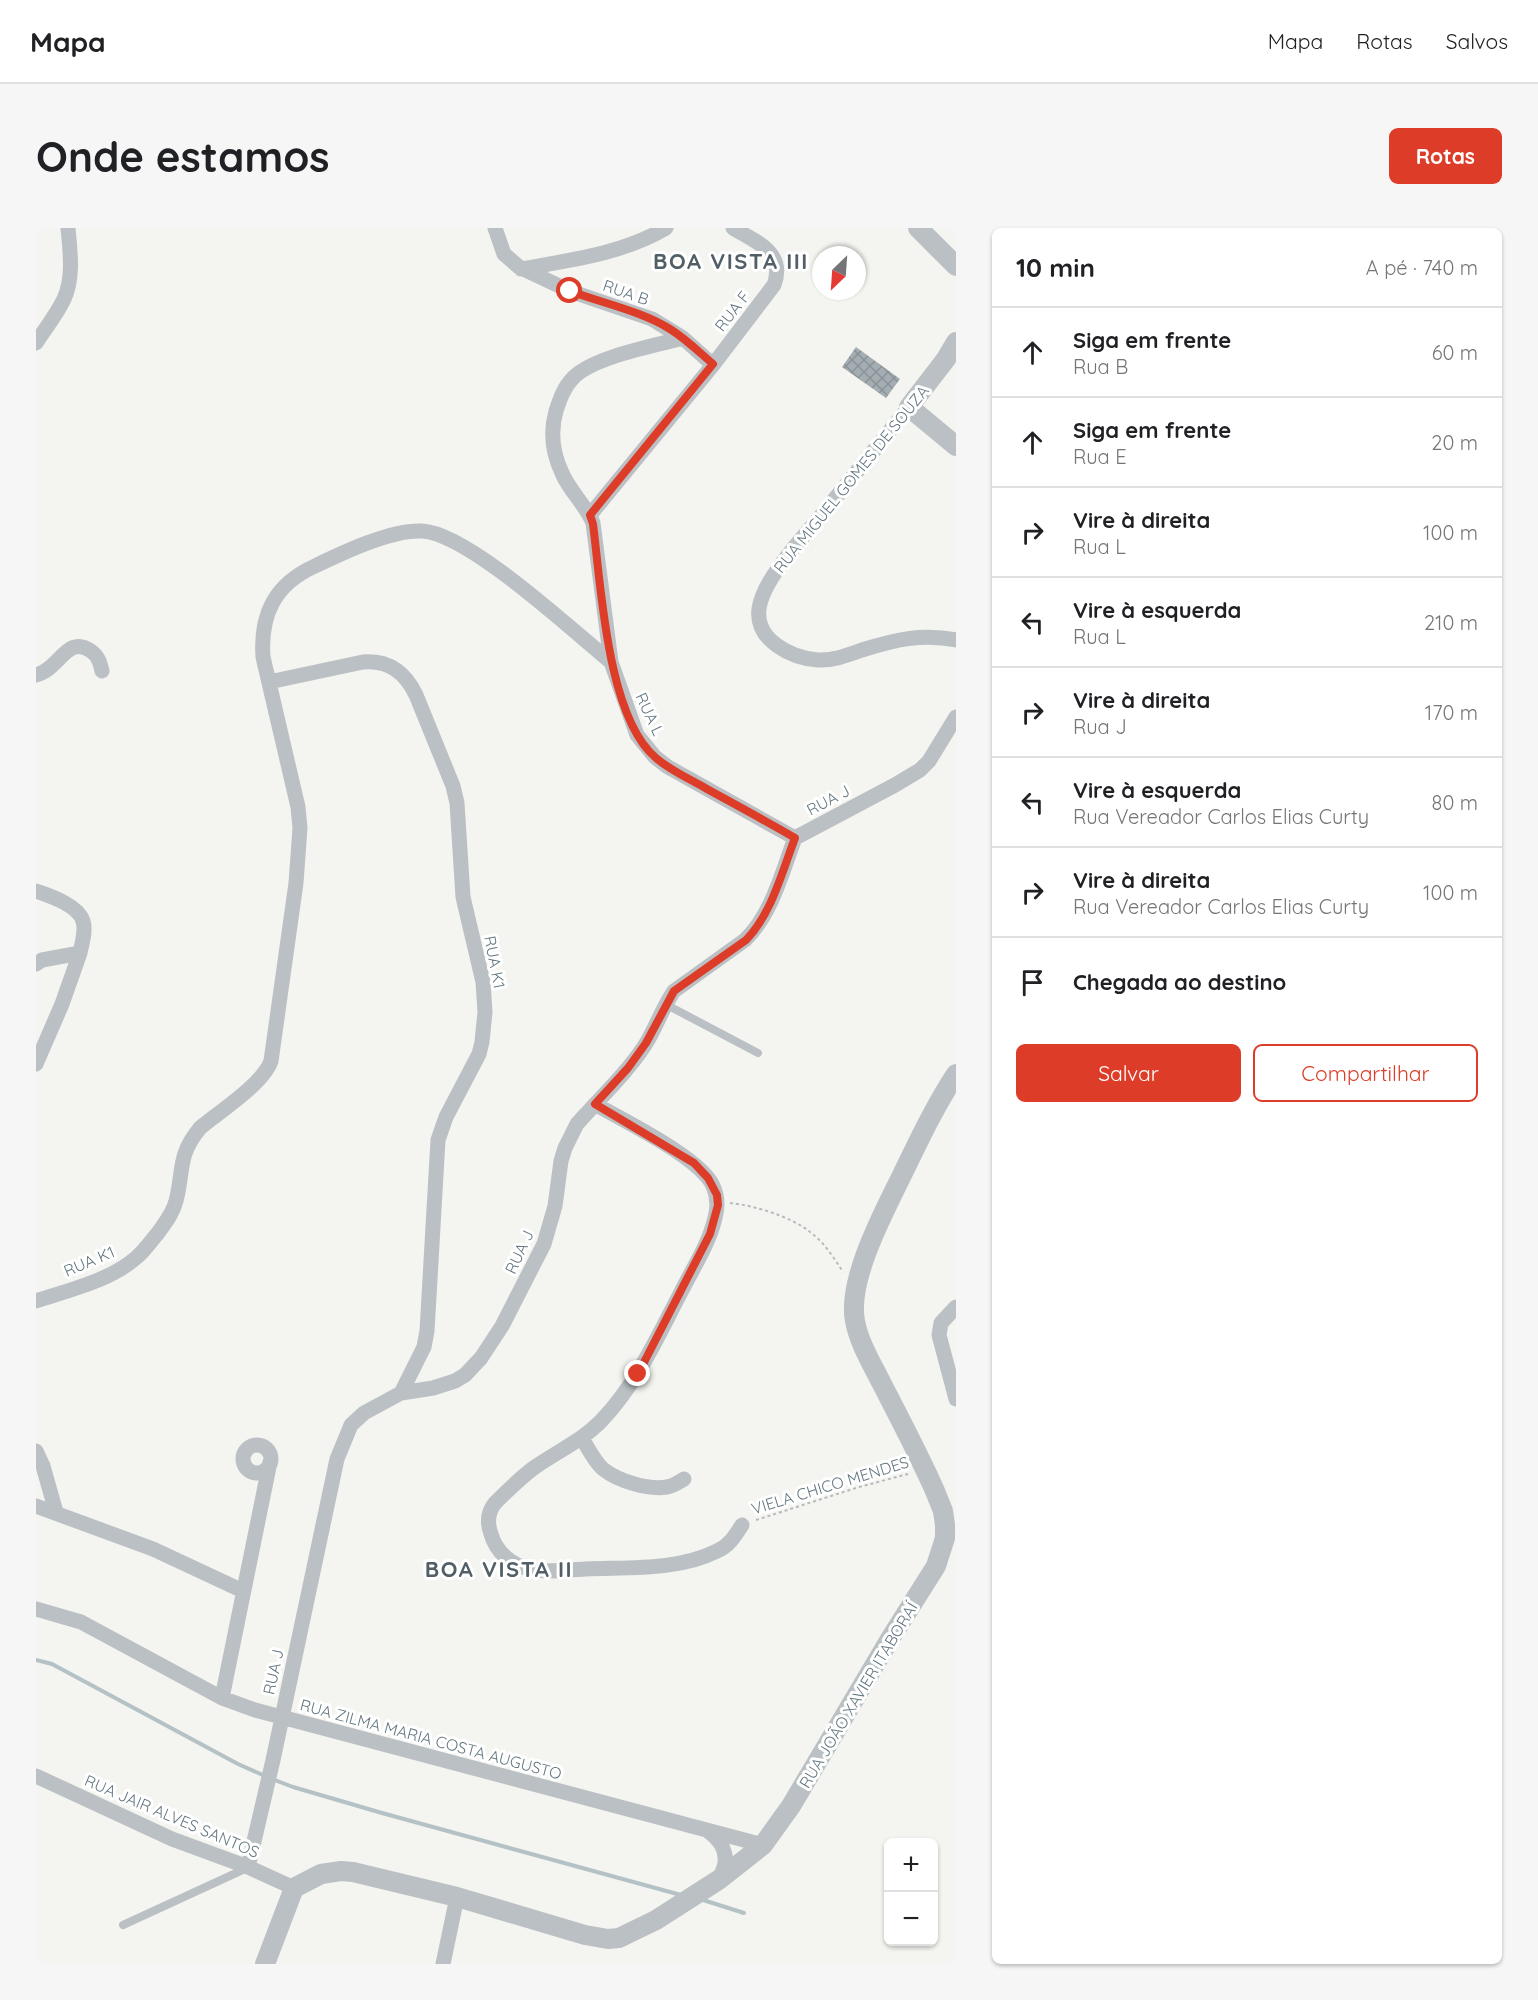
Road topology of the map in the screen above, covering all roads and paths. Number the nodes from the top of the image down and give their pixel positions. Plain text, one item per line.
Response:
1 (68, 228) edge
2 (495, 228) edge
3 (666, 228) edge
4 (733, 228) edge
5 (918, 228) edge
6 (554, 263) junction
7 (956, 266) edge
8 (522, 269) junction
9 (567, 289) junction
10 (683, 338) junction
11 (956, 342) edge
12 (36, 343) edge
13 (713, 364) junction
14 (909, 408) junction
15 (956, 446) edge
16 (591, 519) junction
17 (956, 640) edge
18 (611, 662) junction
19 (102, 670) dead end
20 (36, 675) edge
21 (269, 682) junction
22 (956, 717) edge
23 (795, 838) junction
24 (36, 891) edge
25 (80, 953) junction
26 (36, 964) edge
27 (665, 1004) junction
28 (758, 1053) dead end
29 (36, 1064) edge
30 (956, 1074) edge
31 (595, 1104) junction
32 (717, 1202) junction
33 (857, 1287) junction
34 (36, 1301) edge
35 (956, 1307) edge
36 (401, 1393) junction
37 (956, 1399) edge
38 (582, 1438) junction
39 (36, 1451) edge
40 (270, 1462) dead end
41 (925, 1469) junction
42 (684, 1479) dead end
43 (36, 1506) edge
44 (56, 1512) junction
45 (742, 1525) joint
46 (243, 1591) junction
47 (36, 1609) edge
48 (222, 1698) junction
49 (282, 1718) junction
50 (36, 1776) edge
51 (705, 1830) junction
52 (763, 1845) junction
53 (248, 1867) junction
54 (717, 1880) junction
55 (294, 1888) junction
56 (457, 1897) junction
57 (123, 1925) dead end
58 (265, 1964) edge
59 (443, 1964) edge

1 - 12 street
2 - 8 street, RUA B
3 - 6 street, RUA B
4 - 13 street, RUA F
5 - 7 street
6 - 8 street, RUA B
6 - 9 street
8 - 9 street, RUA B
9 - 10 street, RUA B
10 - 13 street, RUA B
10 - 16 street
11 - 14 street, RUA MIGUEL GOMES DE SOUZA
13 - 16 street
14 - 15 street
14 - 17 street, RUA MIGUEL GOMES DE SOUZA
16 - 18 street, RUA L
18 - 21 street, RUA K1
18 - 23 street, RUA L
19 - 20 street
21 - 34 street, RUA K1
21 - 36 street, RUA K1
22 - 23 street, RUA J
23 - 27 street, RUA J
24 - 25 street
25 - 26 street
25 - 29 street
27 - 28 lane
27 - 31 street, RUA J
30 - 33 street, RUA JOÃO XAVIER ITABORAÍ
31 - 32 street
31 - 36 street, RUA J
32 - 33 path
32 - 38 street
33 - 41 street, RUA JOÃO XAVIER ITABORAÍ
35 - 37 street
36 - 49 street, RUA J
38 - 42 street
38 - 45 street
39 - 44 street
40 - 46 street
41 - 45 path, VIELA CHICO MENDES
41 - 52 street, RUA JOÃO XAVIER ITABORAÍ
43 - 44 street
44 - 46 street
46 - 48 street
47 - 48 street, RUA ZILMA MARIA COSTA AUGUSTO
48 - 49 street, RUA ZILMA MARIA COSTA AUGUSTO
49 - 51 street, RUA ZILMA MARIA COSTA AUGUSTO
49 - 53 street, RUA J
50 - 53 street, RUA JAIR ALVES SANTOS
51 - 52 street, RUA ZILMA MARIA COSTA AUGUSTO
51 - 54 street
52 - 54 street, RUA JOÃO XAVIER ITABORAÍ
53 - 55 street, RUA JAIR ALVES SANTOS
53 - 57 lane
54 - 56 street, RUA JOÃO XAVIER ITABORAÍ
55 - 56 street, RUA JOÃO XAVIER ITABORAÍ
55 - 58 street
56 - 59 street

